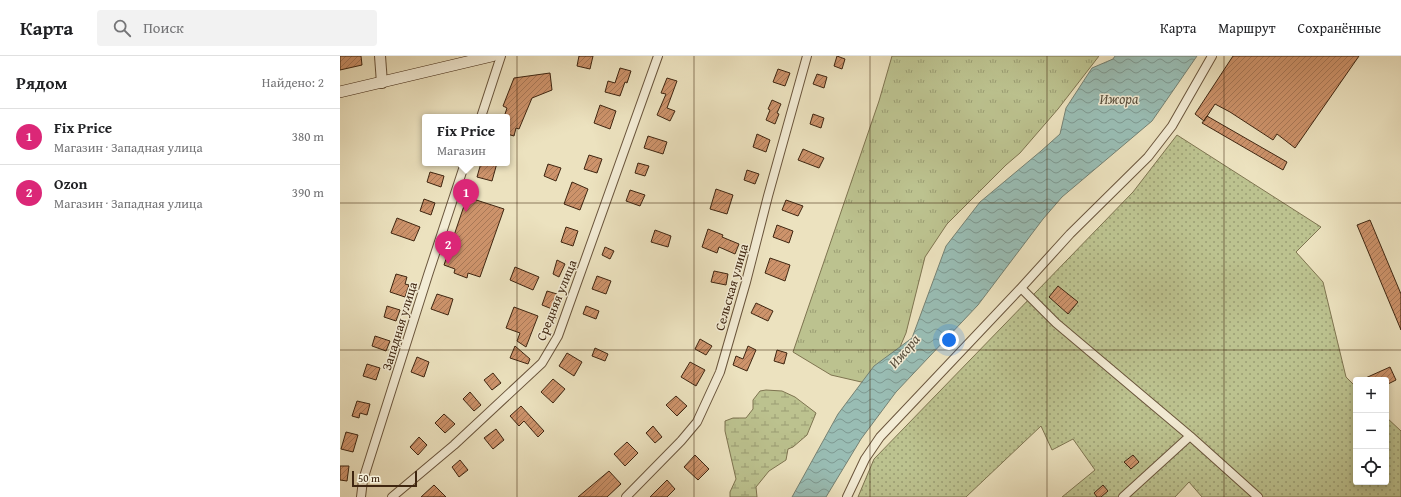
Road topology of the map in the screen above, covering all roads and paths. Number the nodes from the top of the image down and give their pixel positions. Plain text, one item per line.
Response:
1 (380, 56) edge
2 (492, 56) edge
3 (501, 56) edge
4 (658, 56) edge
5 (807, 56) edge
6 (1212, 56) edge
7 (382, 83) junction
8 (340, 92) edge
9 (482, 114) edge
10 (464, 166) edge
11 (1021, 288) junction
12 (1190, 436) junction
13 (361, 497) edge
14 (392, 497) edge
15 (626, 497) edge
16 (847, 497) edge
17 (1123, 497) edge
18 (1258, 497) edge

1 - 7 street
2 - 7 main road
3 - 9 street
4 - 14 street, Средняя улица
5 - 15 street, Сельская улица
6 - 11 street
7 - 8 main road
10 - 13 street, Западная улица
11 - 12 street
11 - 16 street
12 - 17 street
12 - 18 street

